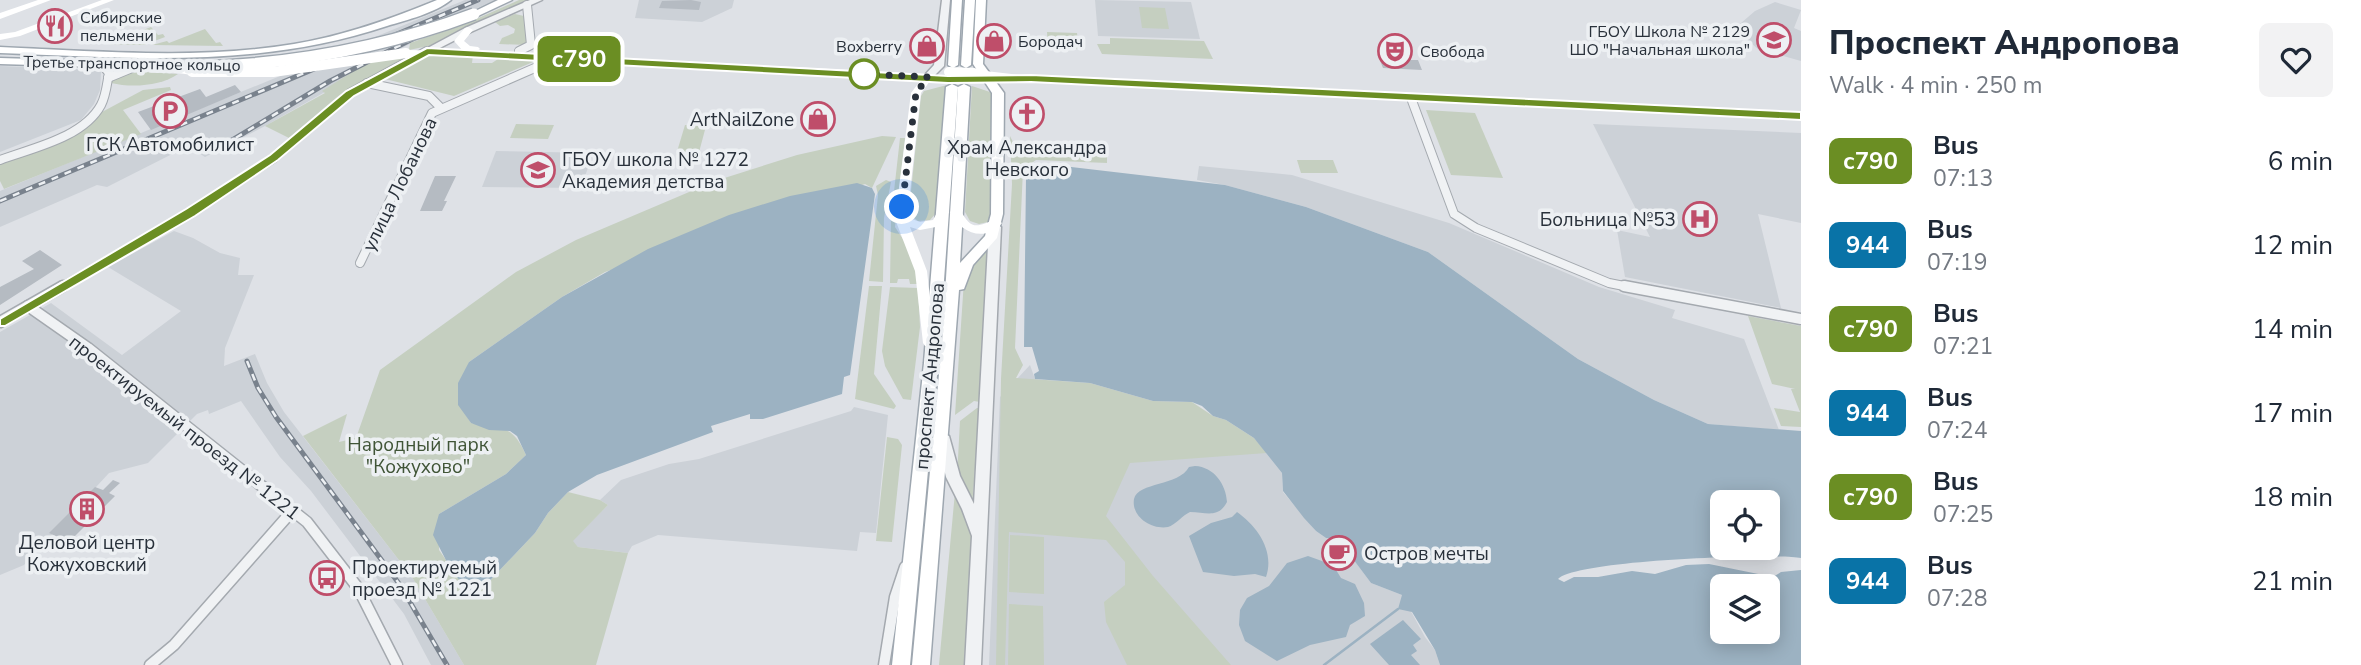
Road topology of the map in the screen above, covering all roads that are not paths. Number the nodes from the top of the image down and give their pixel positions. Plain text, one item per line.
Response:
1 (47, 0) edge
2 (97, 0) edge
3 (110, 0) edge
4 (446, 0) edge
5 (507, 0) edge
6 (538, 0) edge
7 (946, 0) edge
8 (957, 0) edge
9 (970, 0) edge
10 (981, 0) edge
11 (527, 5) junction
12 (0, 17) edge
13 (468, 30) junction
14 (0, 36) edge
15 (0, 50) edge
16 (427, 51) junction
17 (519, 51) junction
18 (569, 53) junction
19 (408, 57) junction
20 (557, 58) junction
21 (0, 61) edge
22 (94, 64) junction
23 (141, 66) junction
24 (195, 69) junction
25 (930, 75) junction
26 (965, 76) junction
27 (108, 78) junction
28 (367, 83) junction
29 (1411, 98) junction
30 (441, 108) junction
31 (1801, 116) edge
32 (0, 160) edge
33 (902, 207) junction
34 (950, 212) junction
35 (996, 223) junction
36 (360, 263) dead end
37 (28, 306) junction
38 (1801, 318) edge
39 (0, 322) edge
40 (949, 342) junction
41 (931, 363) junction
42 (941, 429) junction
43 (293, 510) junction
44 (911, 550) junction
45 (978, 552) junction
46 (150, 665) edge
47 (397, 665) edge
48 (884, 665) edge
49 (901, 665) edge
50 (921, 665) edge
51 (973, 665) edge

1 - 12 main road
2 - 14 main road
3 - 14 main road
4 - 15 main road, Третье транспортное кольцо
5 - 24 main road, Третье транспортное кольцо, bridge
6 - 11 street
7 - 25 street
8 - 26 main road
9 - 26 main road
10 - 26 main road
11 - 13 street
11 - 17 street
13 - 16 street
13 - 17 main road
16 - 19 main road
16 - 20 main road
17 - 18 main road
18 - 20 street
18 - 25 main road
19 - 24 main road, bridge
19 - 28 street
20 - 25 main road
20 - 30 street
21 - 22 main road, Третье транспортное кольцо
22 - 23 main road, Третье транспортное кольцо
22 - 27 street
23 - 24 main road, Третье транспортное кольцо
23 - 27 street
25 - 26 main road
25 - 33 main road
26 - 29 main road
26 - 34 main road, проспект Андропова
26 - 35 main road
27 - 32 street
28 - 30 street
28 - 37 street
29 - 31 main road
29 - 38 street
30 - 36 street, улица Лобанова
33 - 34 main road
33 - 41 main road
34 - 35 main road
34 - 40 main road, проспект Андропова
34 - 41 main road, проспект Андропова
35 - 40 main road
35 - 45 street
37 - 39 street
37 - 43 street, проектируемый проезд № 1221
40 - 42 main road, проспект Андропова
41 - 44 main road, проспект Андропова
42 - 45 street
42 - 50 main road, проспект Андропова
43 - 46 street
43 - 47 street, проектируемый проезд № 1221
44 - 48 street
44 - 49 main road, проспект Андропова
45 - 51 street

